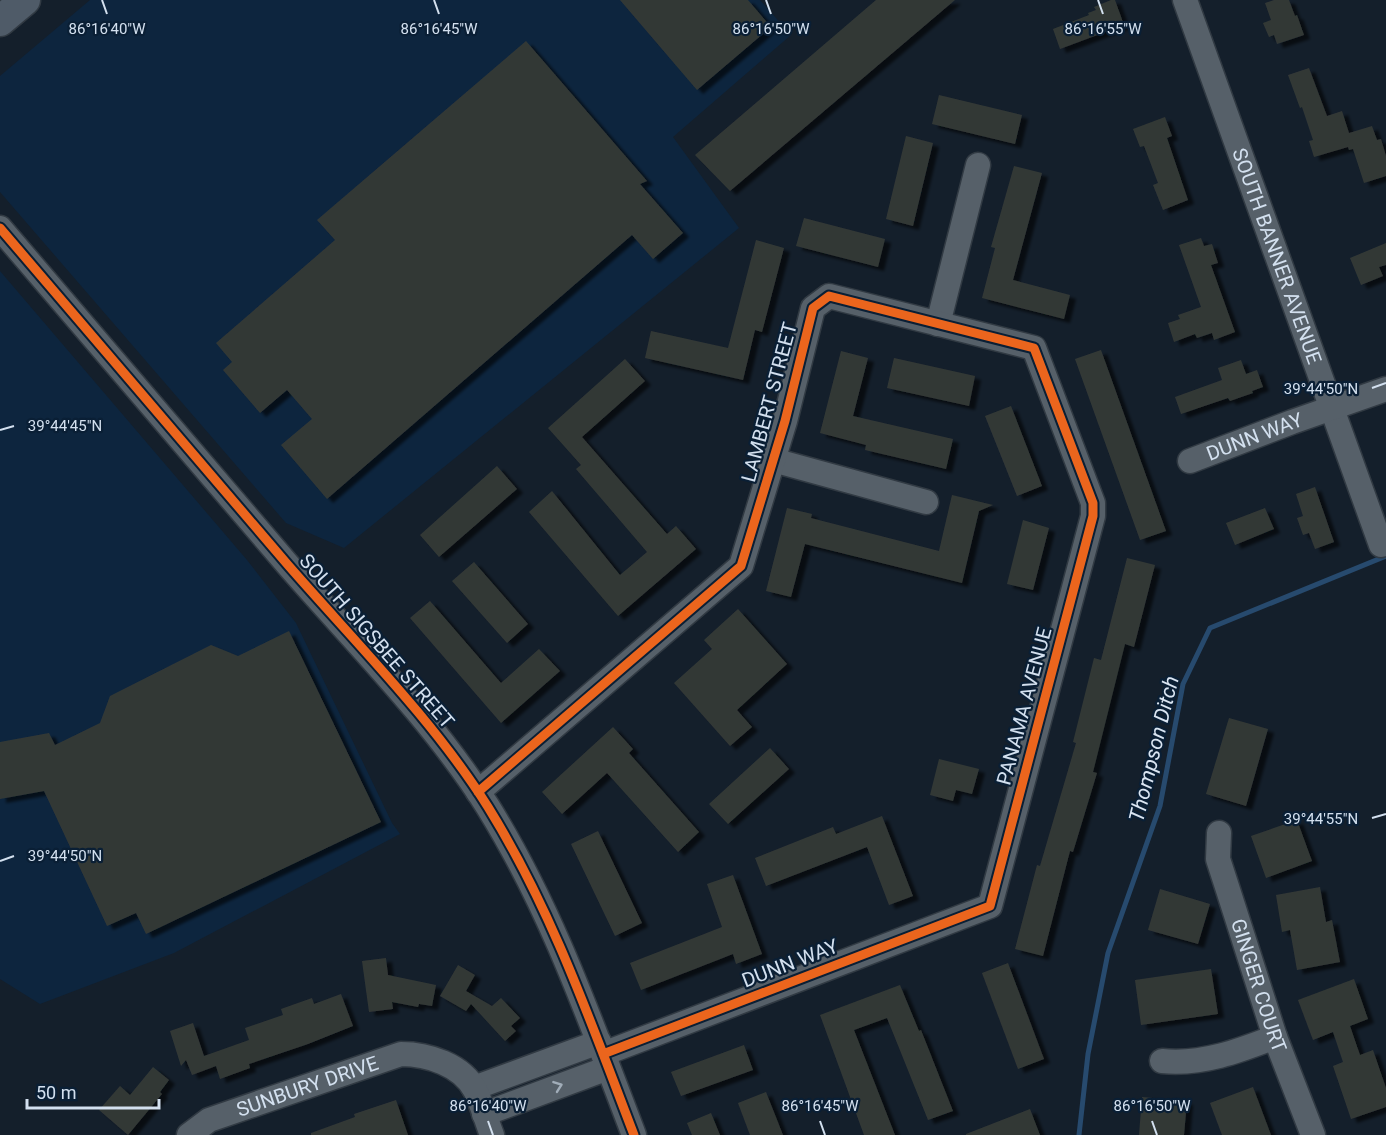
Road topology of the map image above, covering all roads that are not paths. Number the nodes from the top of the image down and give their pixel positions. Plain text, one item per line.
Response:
1 (25, 0) edge
2 (1185, 0) edge
3 (0, 21) edge
4 (978, 165) dead end
5 (0, 228) edge
6 (938, 324) junction
7 (1386, 389) edge
8 (1332, 408) junction
9 (773, 460) junction
10 (1190, 461) dead end
11 (926, 502) dead end
12 (1093, 516) joint
13 (1381, 545) dead end
14 (478, 792) junction
15 (1219, 833) dead end
16 (990, 906) joint
17 (1275, 1037) junction
18 (603, 1054) junction
19 (1162, 1061) dead end
20 (474, 1088) junction
21 (488, 1124) edge
22 (189, 1135) edge
23 (634, 1135) edge
24 (1313, 1135) edge

1 - 3 main road
2 - 8 street, SOUTH BANNER AVENUE
4 - 6 street
5 - 14 street, SOUTH SIGSBEE STREET
6 - 9 street, LAMBERT STREET
6 - 12 street, LAMBERT STREET
7 - 8 street, DUNN WAY
8 - 10 street, DUNN WAY
8 - 13 street, SOUTH BANNER AVENUE
9 - 11 street
9 - 14 street, LAMBERT STREET
12 - 16 street, PANAMA AVENUE
14 - 18 street, SOUTH SIGSBEE STREET
15 - 17 street, GINGER COURT
16 - 18 street, DUNN WAY
17 - 19 street
17 - 24 street, GINGER COURT
18 - 20 street
21 -> 18 street
18 - 23 street, SOUTH SIGSBEE STREET
20 - 21 street
20 - 22 street, SUNBURY DRIVE

